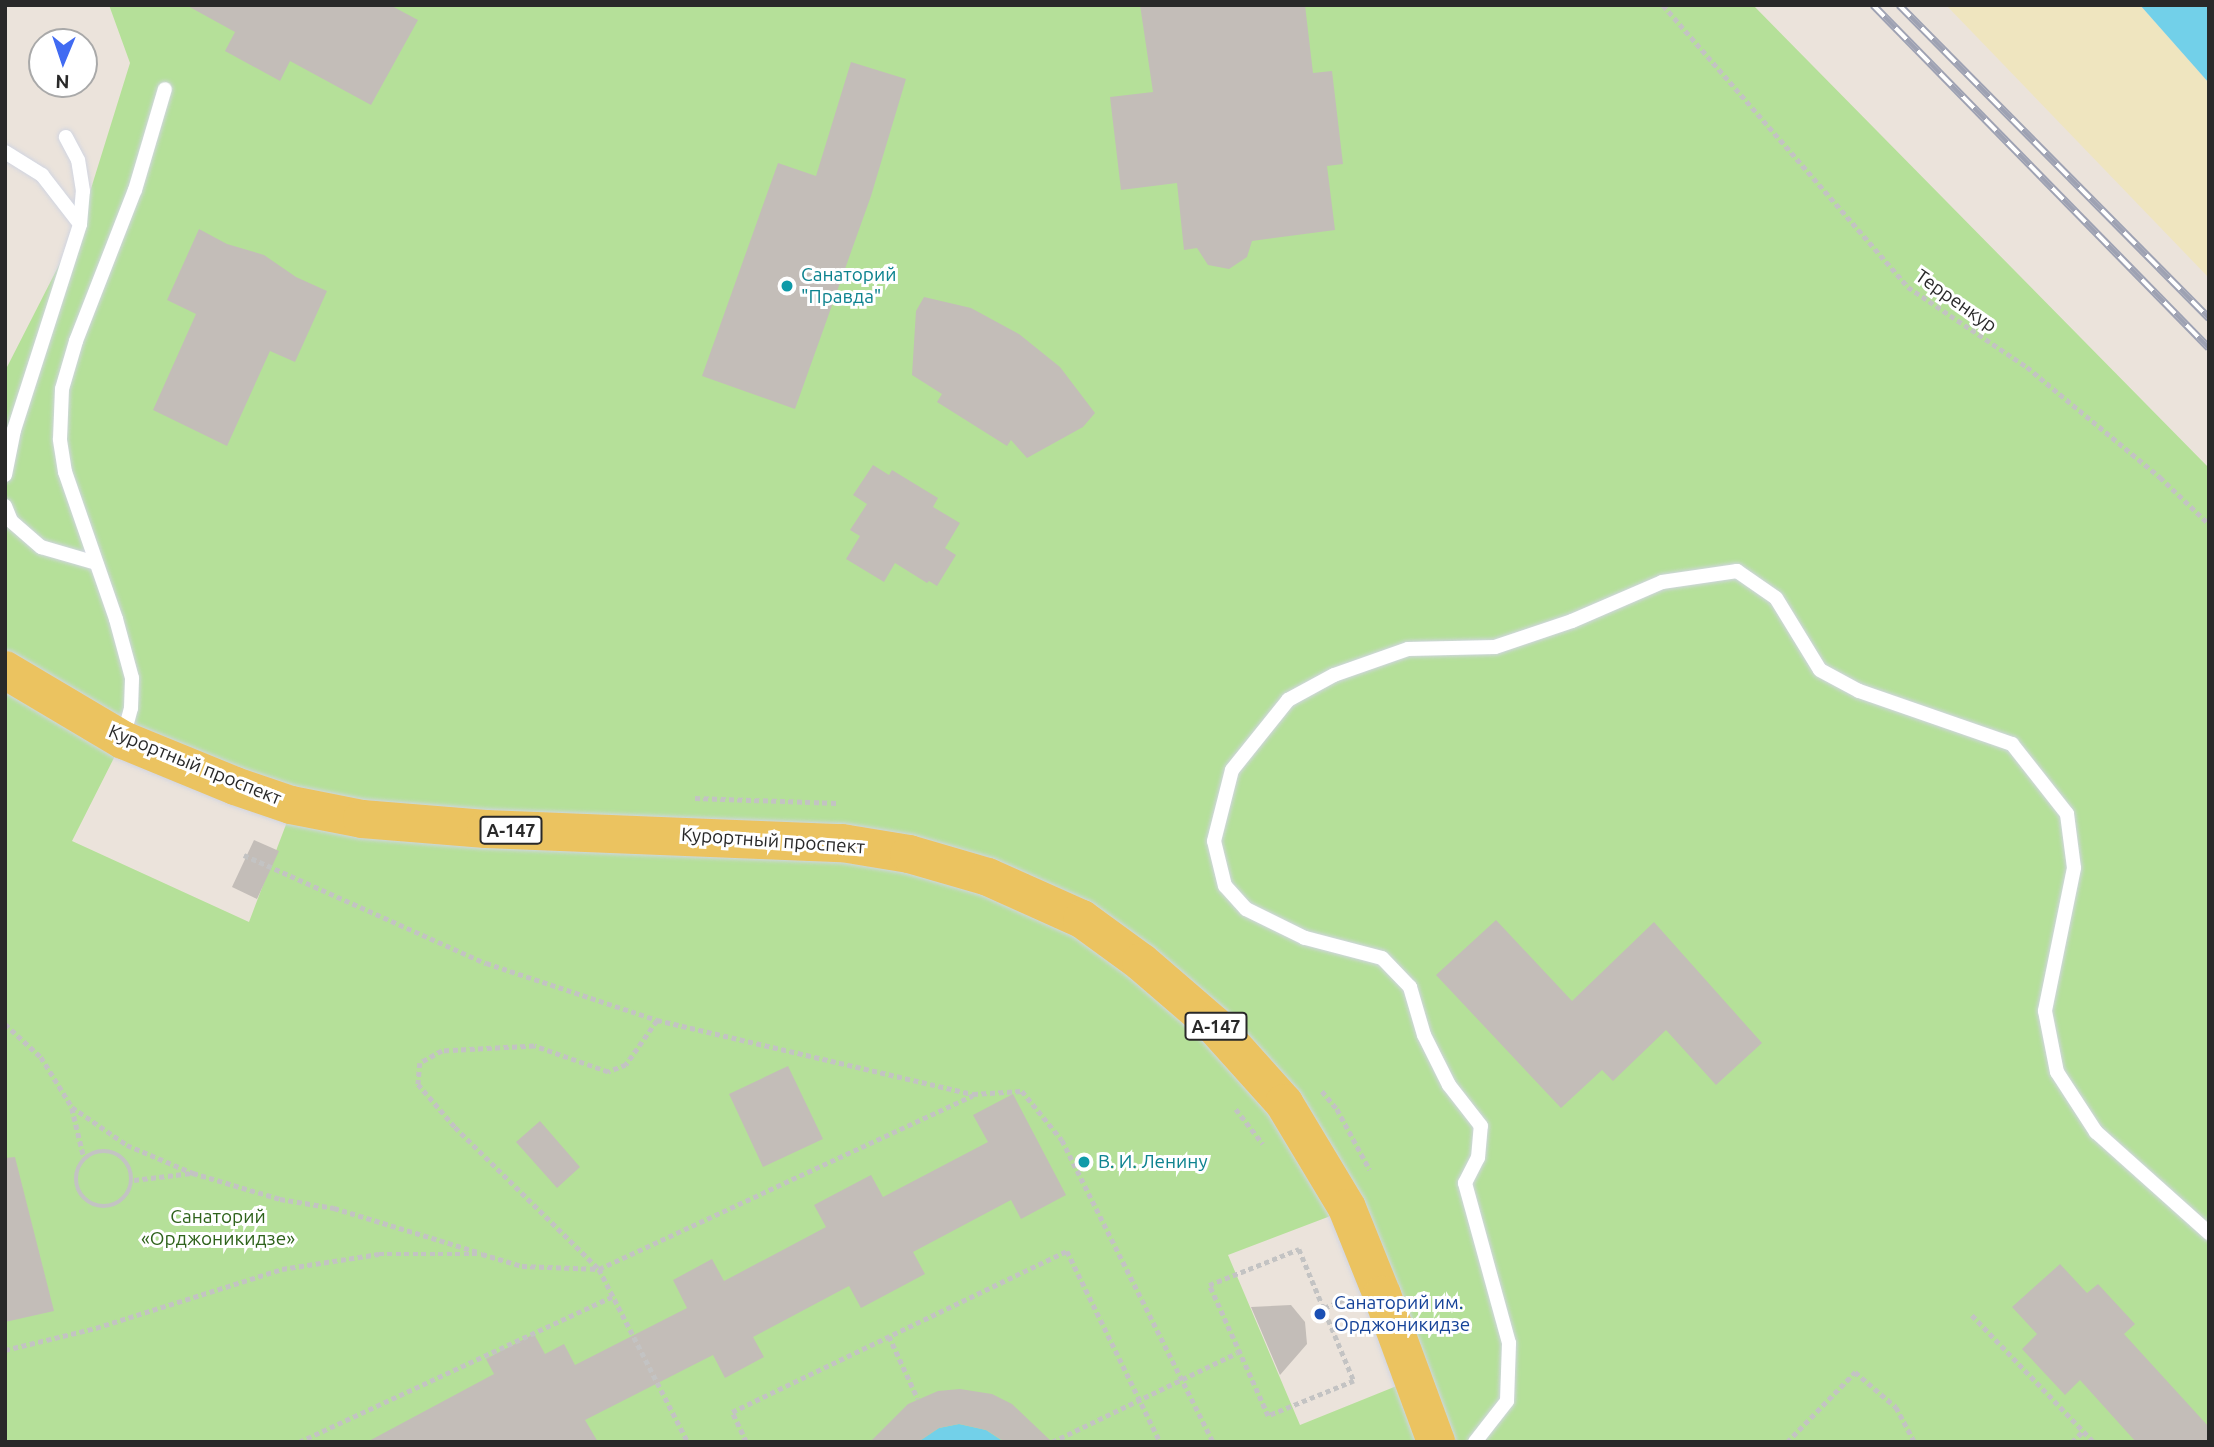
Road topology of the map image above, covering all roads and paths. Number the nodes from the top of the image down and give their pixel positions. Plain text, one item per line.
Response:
1 (1662, 5) edge
2 (164, 89) dead end
3 (66, 137) dead end
4 (5, 152) edge
5 (80, 224) junction
6 (5, 475) edge
7 (5, 506) edge
8 (2209, 524) edge
9 (96, 563) junction
10 (5, 670) edge
11 (123, 740) junction
12 (689, 798) dead end
13 (839, 803) dead end
14 (244, 855) dead end
15 (657, 1020) junction
16 (5, 1024) edge
17 (1321, 1089) dead end
18 (973, 1094) junction
19 (1233, 1104) dead end
20 (72, 1107) junction
21 (1267, 1149) dead end
22 (84, 1158) junction
23 (192, 1173) junction
24 (134, 1180) junction
25 (1375, 1182) dead end
26 (2209, 1233) edge
27 (482, 1254) junction
28 (599, 1269) junction
29 (1341, 1288) dead end
30 (612, 1297) junction
31 (1346, 1299) junction
32 (1324, 1308) junction
33 (1350, 1310) dead end
34 (1972, 1315) dead end
35 (889, 1336) junction
36 (5, 1350) edge
37 (1237, 1353) junction
38 (1182, 1379) junction
39 (1139, 1398) junction
40 (918, 1399) dead end
41 (2083, 1431) junction
42 (299, 1442) edge
43 (688, 1442) edge
44 (746, 1442) edge
45 (1052, 1442) edge
46 (1160, 1442) edge
47 (1213, 1442) edge
48 (1436, 1442) edge
49 (1475, 1442) edge
50 (1787, 1442) edge
51 (1915, 1442) edge
52 (2072, 1442) edge
53 (2094, 1442) edge

1 - 8 path, Терренкур
2 - 9 lane
3 - 5 lane
4 - 5 lane
5 - 6 lane
7 - 9 lane
9 - 11 lane
10 - 11 main road, Курортный проспект / А-147
11 - 48 main road, Курортный проспект / А-147
12 - 13 path
14 - 15 path
15 - 18 path
15 - 28 path
16 - 20 path
17 - 25 path
18 - 28 path
18 - 38 path
19 - 21 path
20 - 22 path
20 - 23 path
22 - 24 path
22 - 24 path
23 - 24 path
23 - 27 path
26 - 49 lane
27 - 28 path
27 - 36 path
28 - 30 path
29 - 31 path
30 - 42 path
30 - 43 path
31 - 32 path
31 - 33 path
32 - 37 path
32 - 37 path
34 - 41 path
35 - 39 path
35 - 40 path
35 - 44 path
37 - 38 path
38 - 39 path
38 - 47 path
39 - 45 path
39 - 46 path
41 - 52 path
41 - 53 path
50 - 51 path

